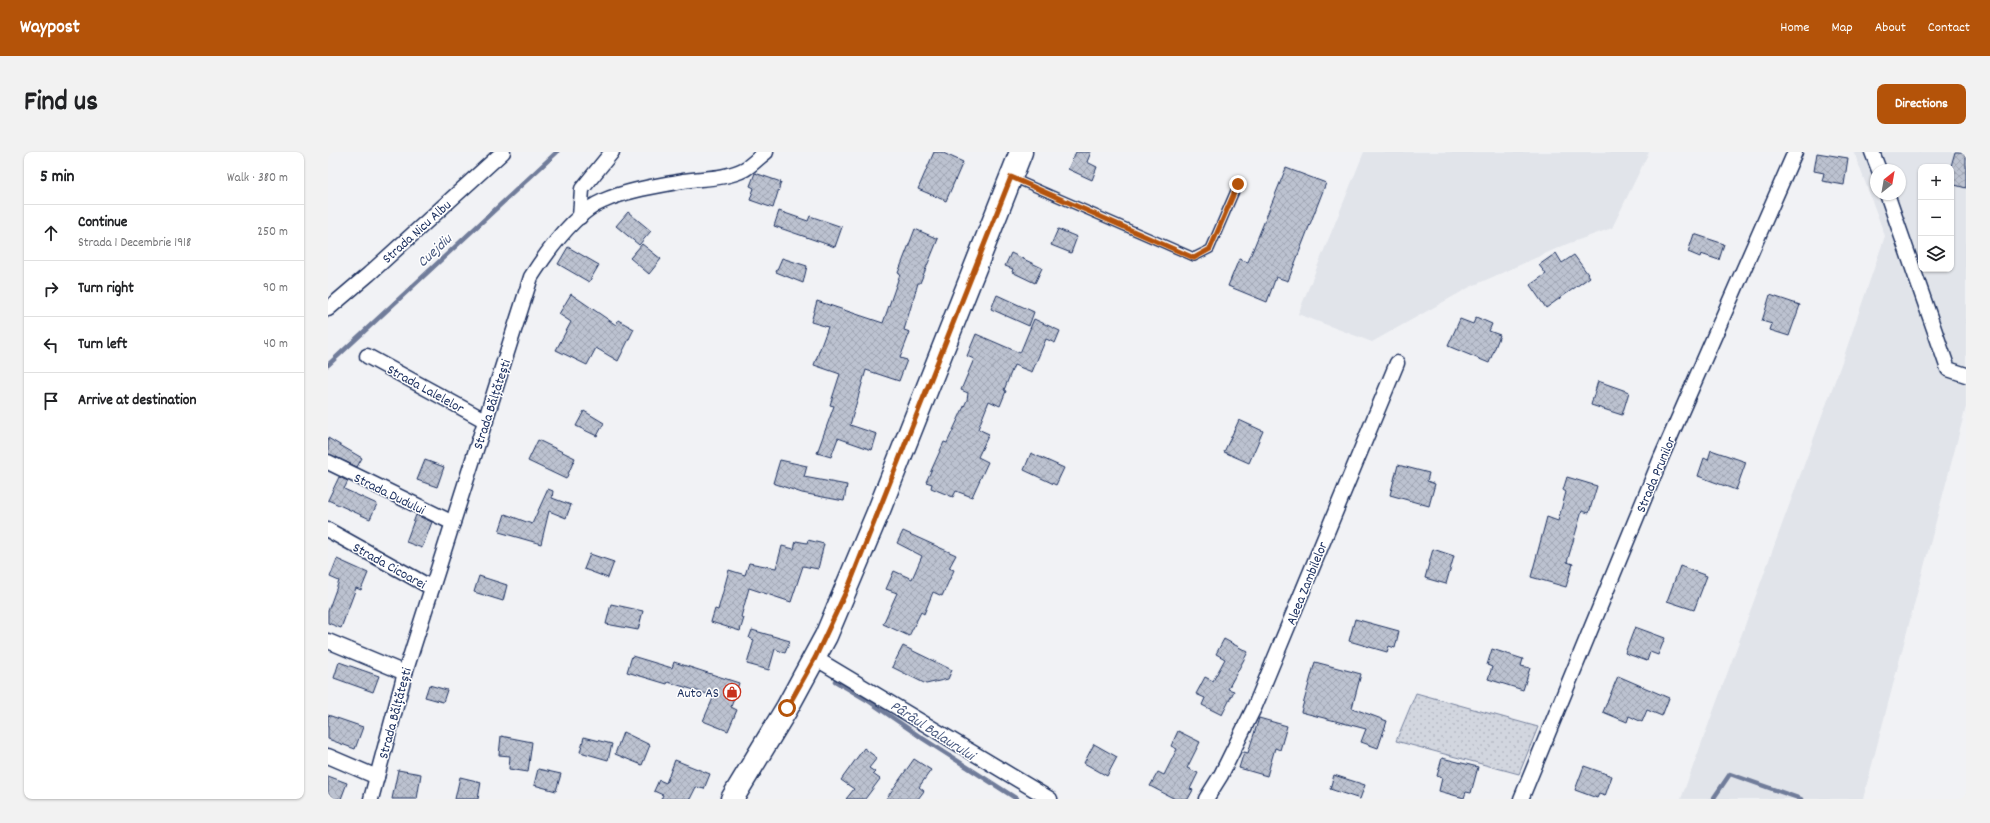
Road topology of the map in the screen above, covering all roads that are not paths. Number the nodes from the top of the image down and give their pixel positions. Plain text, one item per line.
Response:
1 (503, 152) edge
2 (612, 152) edge
3 (766, 152) edge
4 (1020, 152) edge
5 (1795, 152) edge
6 (1872, 152) edge
7 (1877, 164) edge
8 (1011, 177) junction
9 (1238, 184) dead end
10 (1889, 200) edge
11 (580, 217) junction
12 (328, 309) edge
13 (367, 356) dead end
14 (1397, 363) dead end
15 (1966, 375) edge
16 (486, 421) junction
17 (328, 462) edge
18 (453, 523) junction
19 (328, 530) edge
20 (432, 588) junction
21 (328, 641) edge
22 (815, 658) junction
23 (405, 673) junction
24 (328, 756) edge
25 (377, 777) junction
26 (370, 799) edge
27 (732, 799) edge
28 (1050, 799) edge
29 (1206, 799) edge
30 (1521, 799) edge

1 - 12 street, Strada Nicu Albu
2 - 11 street
3 - 11 street, Strada Bălțătești
4 - 8 main road
5 - 30 street, Strada Prunilor
6 - 7 street
8 - 9 lane
8 - 22 main road
10 - 15 street
11 - 16 street, Strada Bălțătești
13 - 16 street, Strada Lalelelor
14 - 29 street, Aleea Zambilelor
16 - 18 street, Strada Bălțătești
17 - 18 street, Strada Dudului
18 - 20 street, Strada Bălțătești
19 - 20 street, Strada Cicoarei
20 - 23 street, Strada Bălțătești
21 - 23 street
22 - 27 main road
22 - 28 street
23 - 25 street, Strada Bălțătești
24 - 25 street
25 - 26 street, Strada Bălțătești

